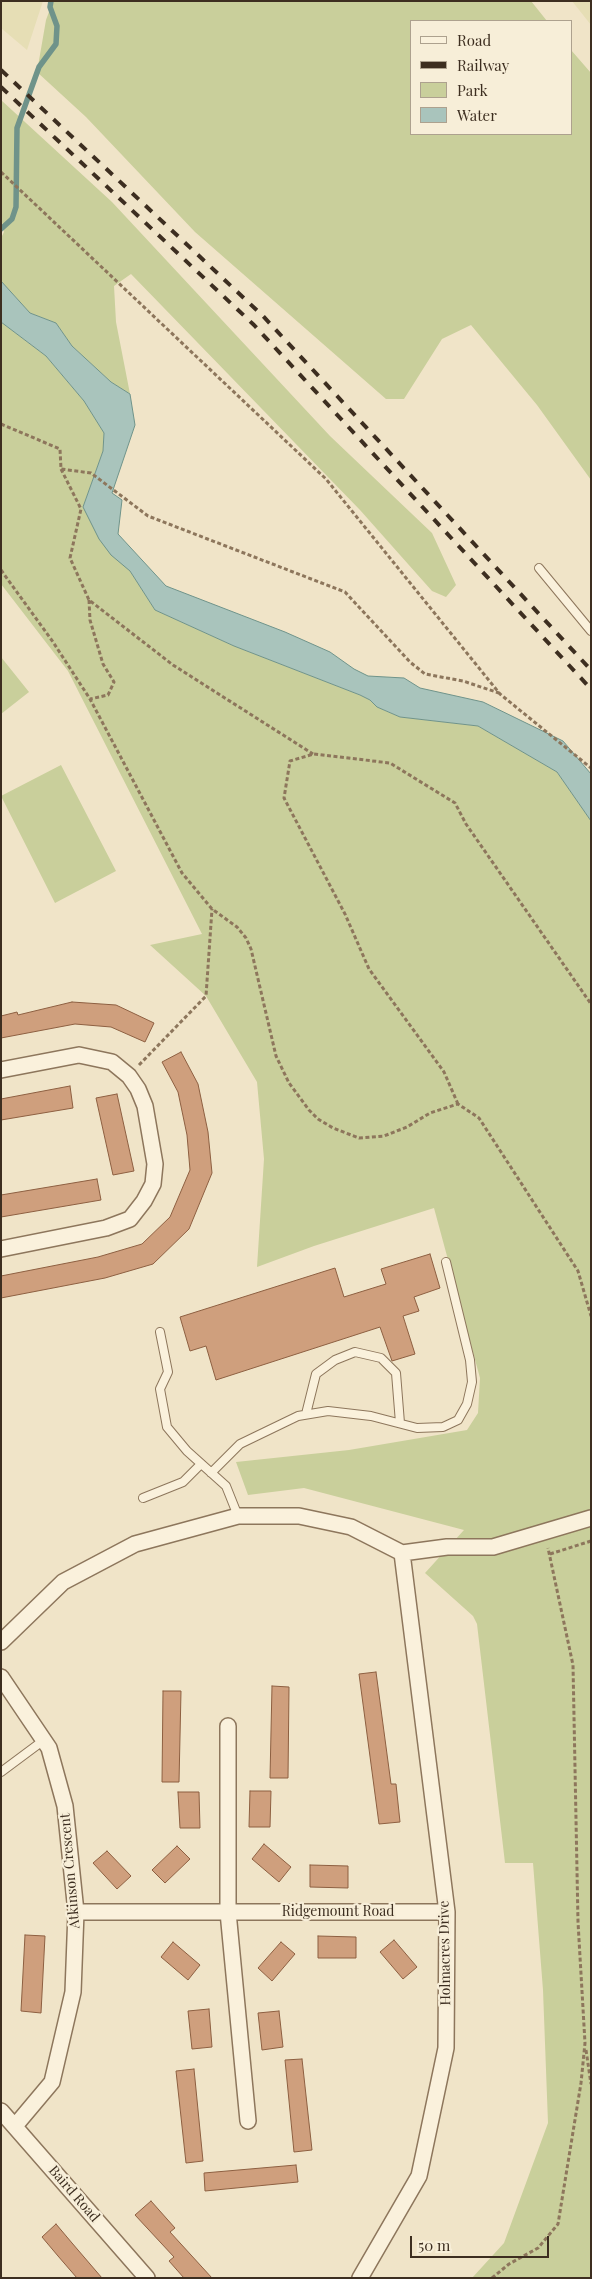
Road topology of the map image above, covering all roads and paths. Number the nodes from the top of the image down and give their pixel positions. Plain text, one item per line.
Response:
1 (1, 172) edge
2 (1, 424) edge
3 (61, 469) junction
4 (539, 568) dead end
5 (1, 570) edge
6 (89, 600) junction
7 (591, 631) edge
8 (500, 694) junction
9 (90, 699) junction
10 (314, 754) junction
11 (591, 768) edge
12 (212, 909) junction
13 (591, 1004) edge
14 (1, 1070) edge
15 (129, 1076) junction
16 (458, 1104) junction
17 (1, 1249) edge
18 (446, 1262) dead end
19 (591, 1316) edge
20 (160, 1332) dead end
21 (306, 1414) junction
22 (400, 1424) junction
23 (201, 1464) junction
24 (211, 1473) junction
25 (143, 1498) dead end
26 (238, 1516) junction
27 (591, 1518) edge
28 (544, 1533) junction
29 (591, 1541) edge
30 (402, 1553) junction
31 (550, 1554) junction
32 (1, 1642) edge
33 (1, 1677) edge
34 (228, 1726) dead end
35 (44, 1740) junction
36 (1, 1772) edge
37 (76, 1912) junction
38 (228, 1912) junction
39 (447, 1912) junction
40 (585, 2043) junction
41 (591, 2084) edge
42 (1, 2111) edge
43 (248, 2121) dead end
44 (15, 2126) junction
45 (148, 2278) edge
46 (360, 2278) edge
47 (492, 2278) edge

1 - 8 path
2 - 3 path
3 - 6 path
3 - 8 path
4 - 7 lane
5 - 9 path
6 - 9 path
6 - 10 path
8 - 11 path
9 - 12 path
10 - 13 path
10 - 16 path
12 - 15 path
12 - 16 path
14 - 15 street
15 - 17 street
16 - 19 path
18 - 22 lane
20 - 23 lane
21 - 22 lane
21 - 22 lane
21 - 24 lane
23 - 24 lane
23 - 25 lane
24 - 26 lane
26 - 30 street
26 - 32 street
27 - 28 street
28 - 30 street
28 - 31 path
29 - 31 path
30 - 39 street, Holmacres Drive
31 - 40 path
33 - 35 street, Atkinson Crescent
34 - 38 street
35 - 36 lane
35 - 37 street, Atkinson Crescent
37 - 38 street, Ridgemount Road
37 - 44 street, Atkinson Crescent
38 - 39 street, Ridgemount Road
38 - 43 street
39 - 46 street, Holmacres Drive
40 - 41 path
40 - 47 path
42 - 44 street, Baird Road
44 - 45 street, Baird Road

